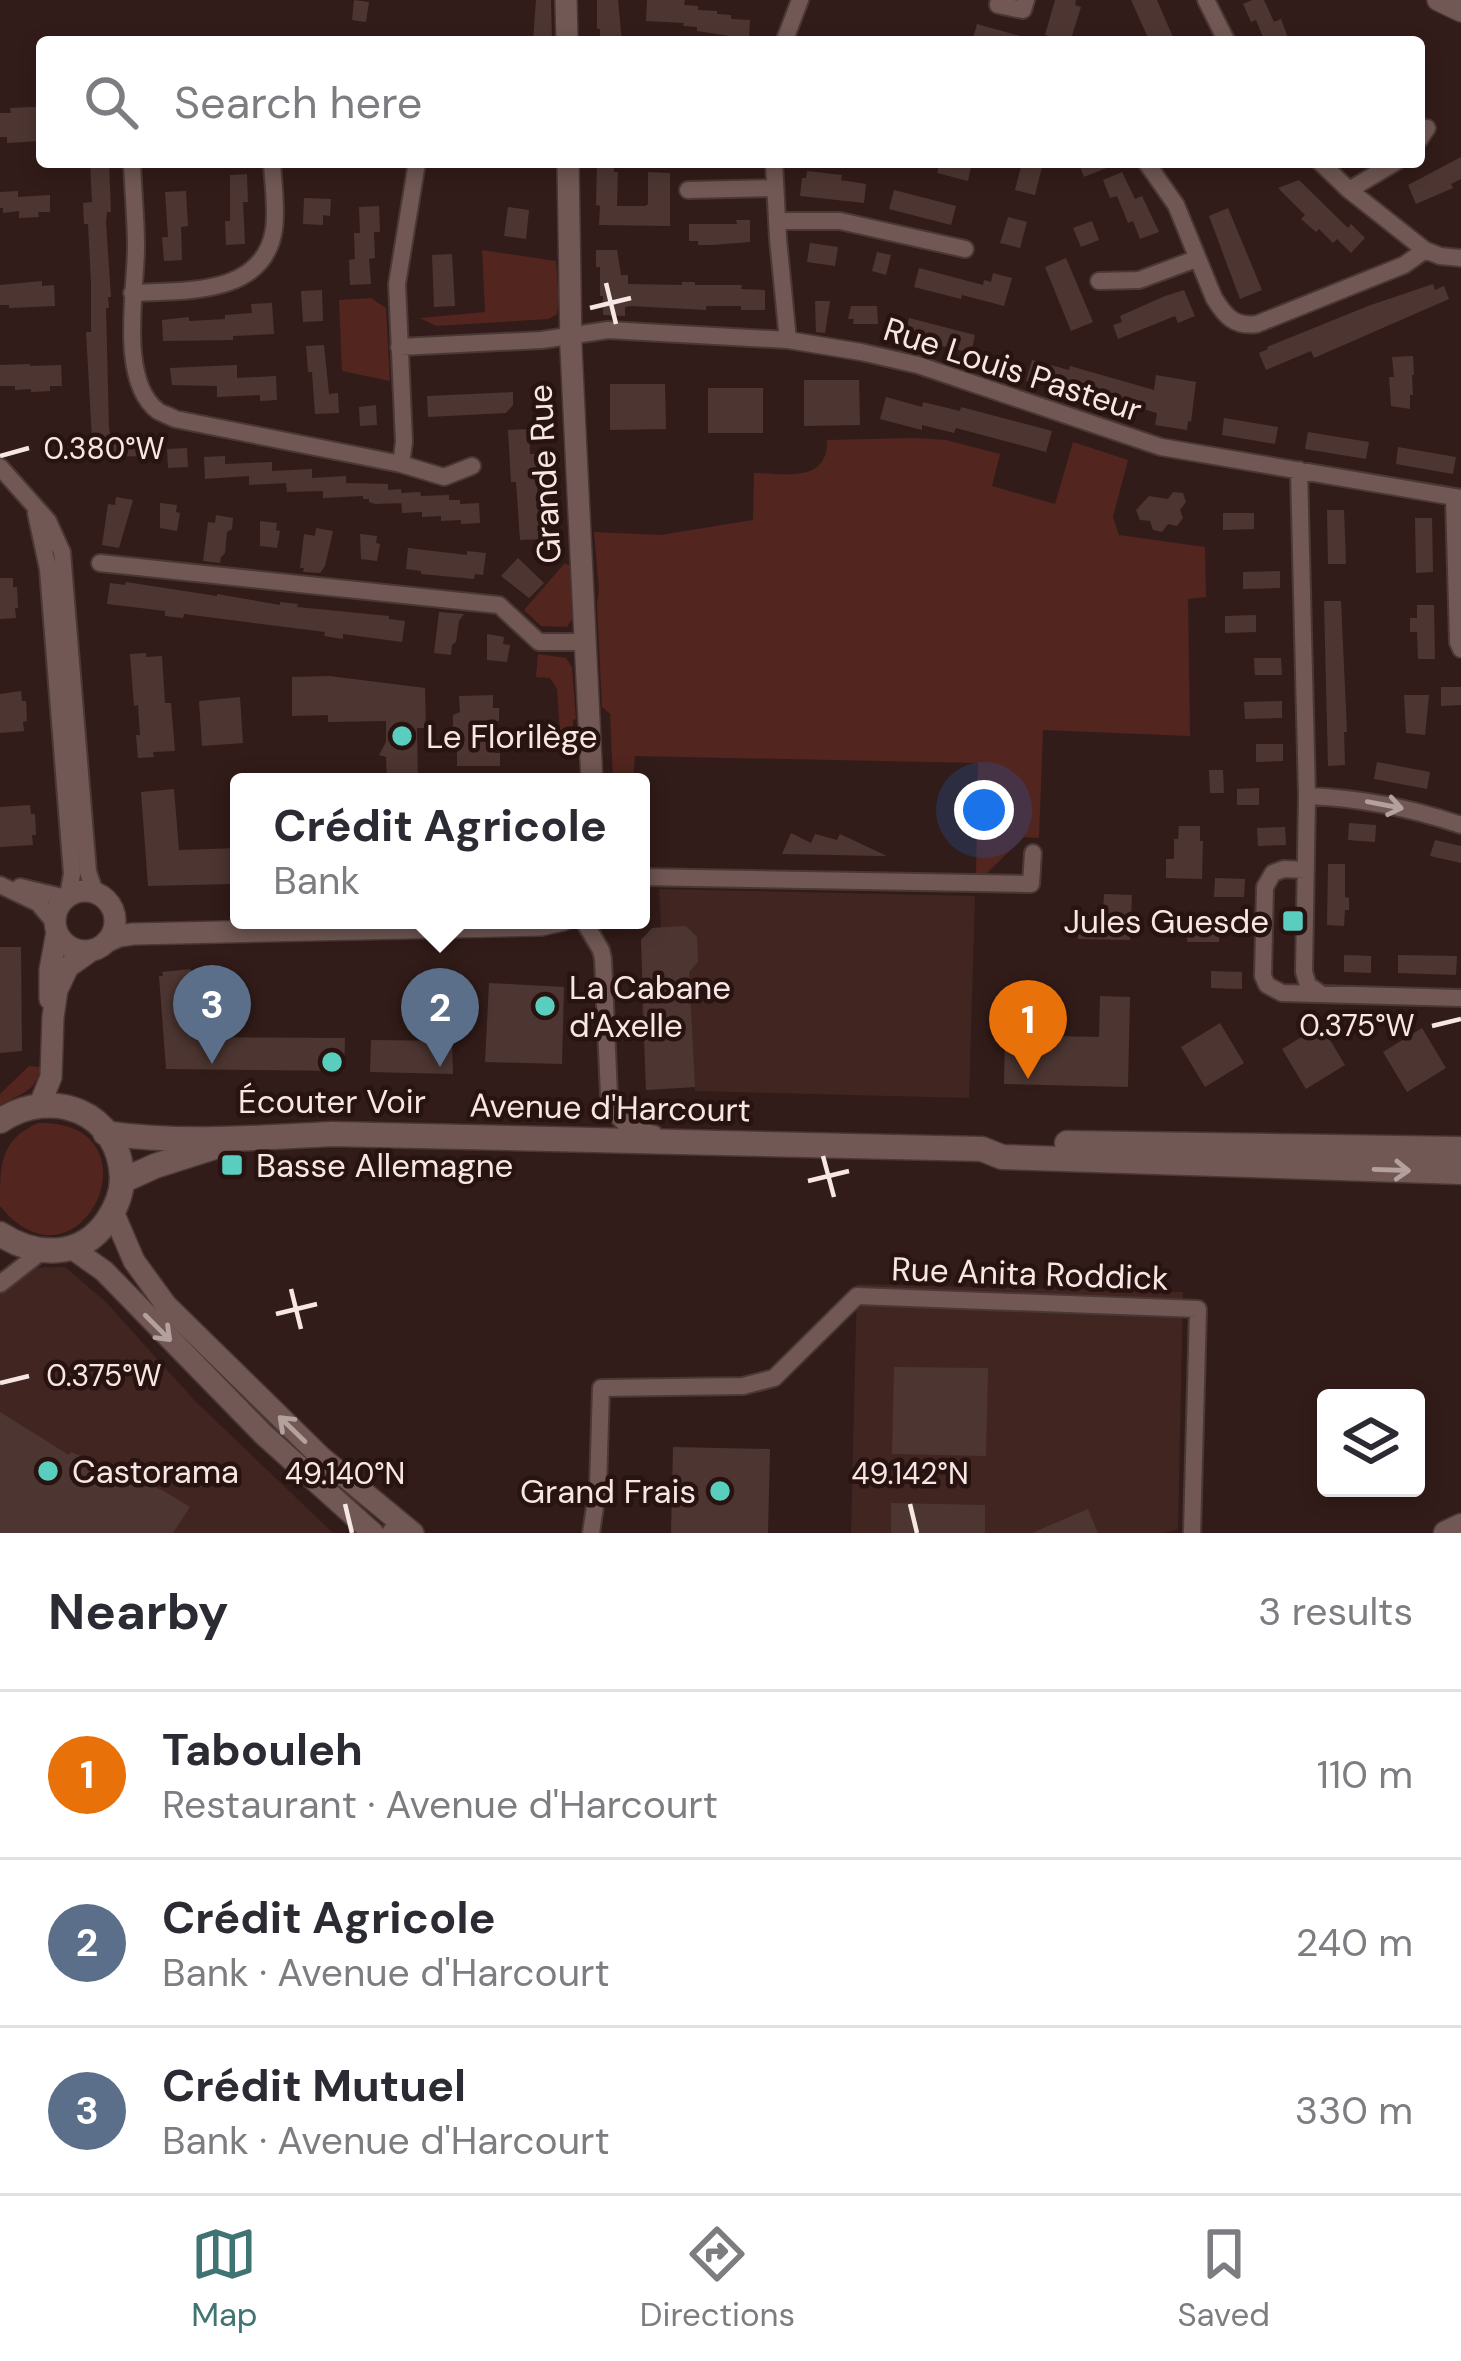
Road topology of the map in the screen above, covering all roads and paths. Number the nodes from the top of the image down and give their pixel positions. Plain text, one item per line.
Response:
1 (566, 0) edge
2 (800, 0) edge
3 (999, 0) edge
4 (1025, 0) edge
5 (1207, 0) edge
6 (1438, 0) edge
7 (1461, 11) edge
8 (567, 36) edge
9 (786, 36) edge
10 (1224, 36) edge
11 (132, 168) edge
12 (272, 168) edge
13 (416, 168) edge
14 (568, 168) edge
15 (774, 168) edge
16 (1150, 168) edge
17 (1326, 168) edge
18 (1386, 168) edge
19 (775, 188) junction
20 (688, 190) dead end
21 (1349, 190) junction
22 (776, 221) junction
23 (965, 249) dead end
24 (1425, 250) junction
25 (1461, 258) edge
26 (1196, 259) junction
27 (1099, 281) dead end
28 (132, 293) junction
29 (571, 335) junction
30 (788, 340) junction
31 (399, 347) junction
32 (401, 464) junction
33 (472, 466) dead end
34 (0, 467) edge
35 (1300, 470) junction
36 (1458, 498) edge
37 (34, 506) junction
38 (100, 563) dead end
39 (585, 642) junction
40 (1461, 649) edge
41 (592, 773) edge
42 (1307, 796) junction
43 (1461, 825) edge
44 (1033, 853) dead end
45 (1306, 870) junction
46 (650, 878) edge
47 (0, 884) edge
48 (67, 897) junction
49 (106, 903) junction
50 (56, 927) junction
51 (364, 929) edge
52 (589, 929) edge
53 (186, 933) junction
54 (99, 945) junction
55 (1321, 994) junction
56 (1461, 998) edge
57 (53, 1017) junction
58 (51, 1077) junction
59 (40, 1104) junction
60 (69, 1106) junction
61 (0, 1121) edge
62 (105, 1133) junction
63 (237, 1140) junction
64 (685, 1142) junction
65 (982, 1149) junction
66 (1461, 1149) edge
67 (1461, 1172) edge
68 (122, 1181) junction
69 (113, 1212) junction
70 (0, 1234) edge
71 (73, 1249) junction
72 (41, 1252) junction
73 (0, 1285) edge
74 (1461, 1526) edge
75 (373, 1533) edge
76 (413, 1533) edge
77 (591, 1533) edge
78 (1192, 1533) edge
79 (1446, 1533) edge

1 - 8 street
2 - 9 street
3 - 4 street
5 - 10 street
6 - 7 street
11 - 28 street
12 - 28 street
13 - 31 street
14 - 29 street, Grande Rue
15 - 19 street
16 - 26 street
17 - 21 street
18 - 21 street
19 - 20 street
19 - 22 street
21 - 24 street
22 - 23 street
22 - 30 street
24 - 25 street
24 - 26 street
26 - 27 street
28 - 32 street
29 - 30 street, Rue Louis Pasteur
29 - 31 street, Rue Louis Pasteur
29 - 39 street, Grande Rue
30 - 35 street, Rue Louis Pasteur
31 - 32 street
32 - 33 street
34 - 37 street
35 - 36 street, Rue Louis Pasteur
35 - 42 street
36 - 40 street
37 - 48 street
37 - 49 street
38 - 39 street
39 - 41 street, Grande Rue
42 -> 43 street
42 - 45 street
44 - 46 street
45 - 55 street
45 - 55 street
47 - 48 street
47 - 50 street
48 - 49 street
48 - 50 street
49 - 53 street
49 - 54 street
50 - 54 street
50 - 57 street
51 - 53 street
52 - 64 street
53 - 54 street
54 - 57 street
55 - 56 street
57 - 58 street
58 - 59 street
58 - 60 street
59 - 60 main road
59 - 61 main road
60 - 62 main road
62 - 63 main road, Avenue d'Harcourt
62 - 68 main road
63 - 64 main road, Avenue d'Harcourt
63 - 68 main road, Avenue d'Harcourt
64 - 65 main road, Avenue d'Harcourt
65 - 66 main road, Avenue d'Harcourt
65 -> 67 main road, Avenue d'Harcourt
68 - 69 main road
69 - 71 main road
76 -> 69 street
70 - 72 main road
71 - 72 main road
71 -> 75 street
72 - 73 street
74 - 79 main road
77 - 78 street, Rue Anita Roddick

